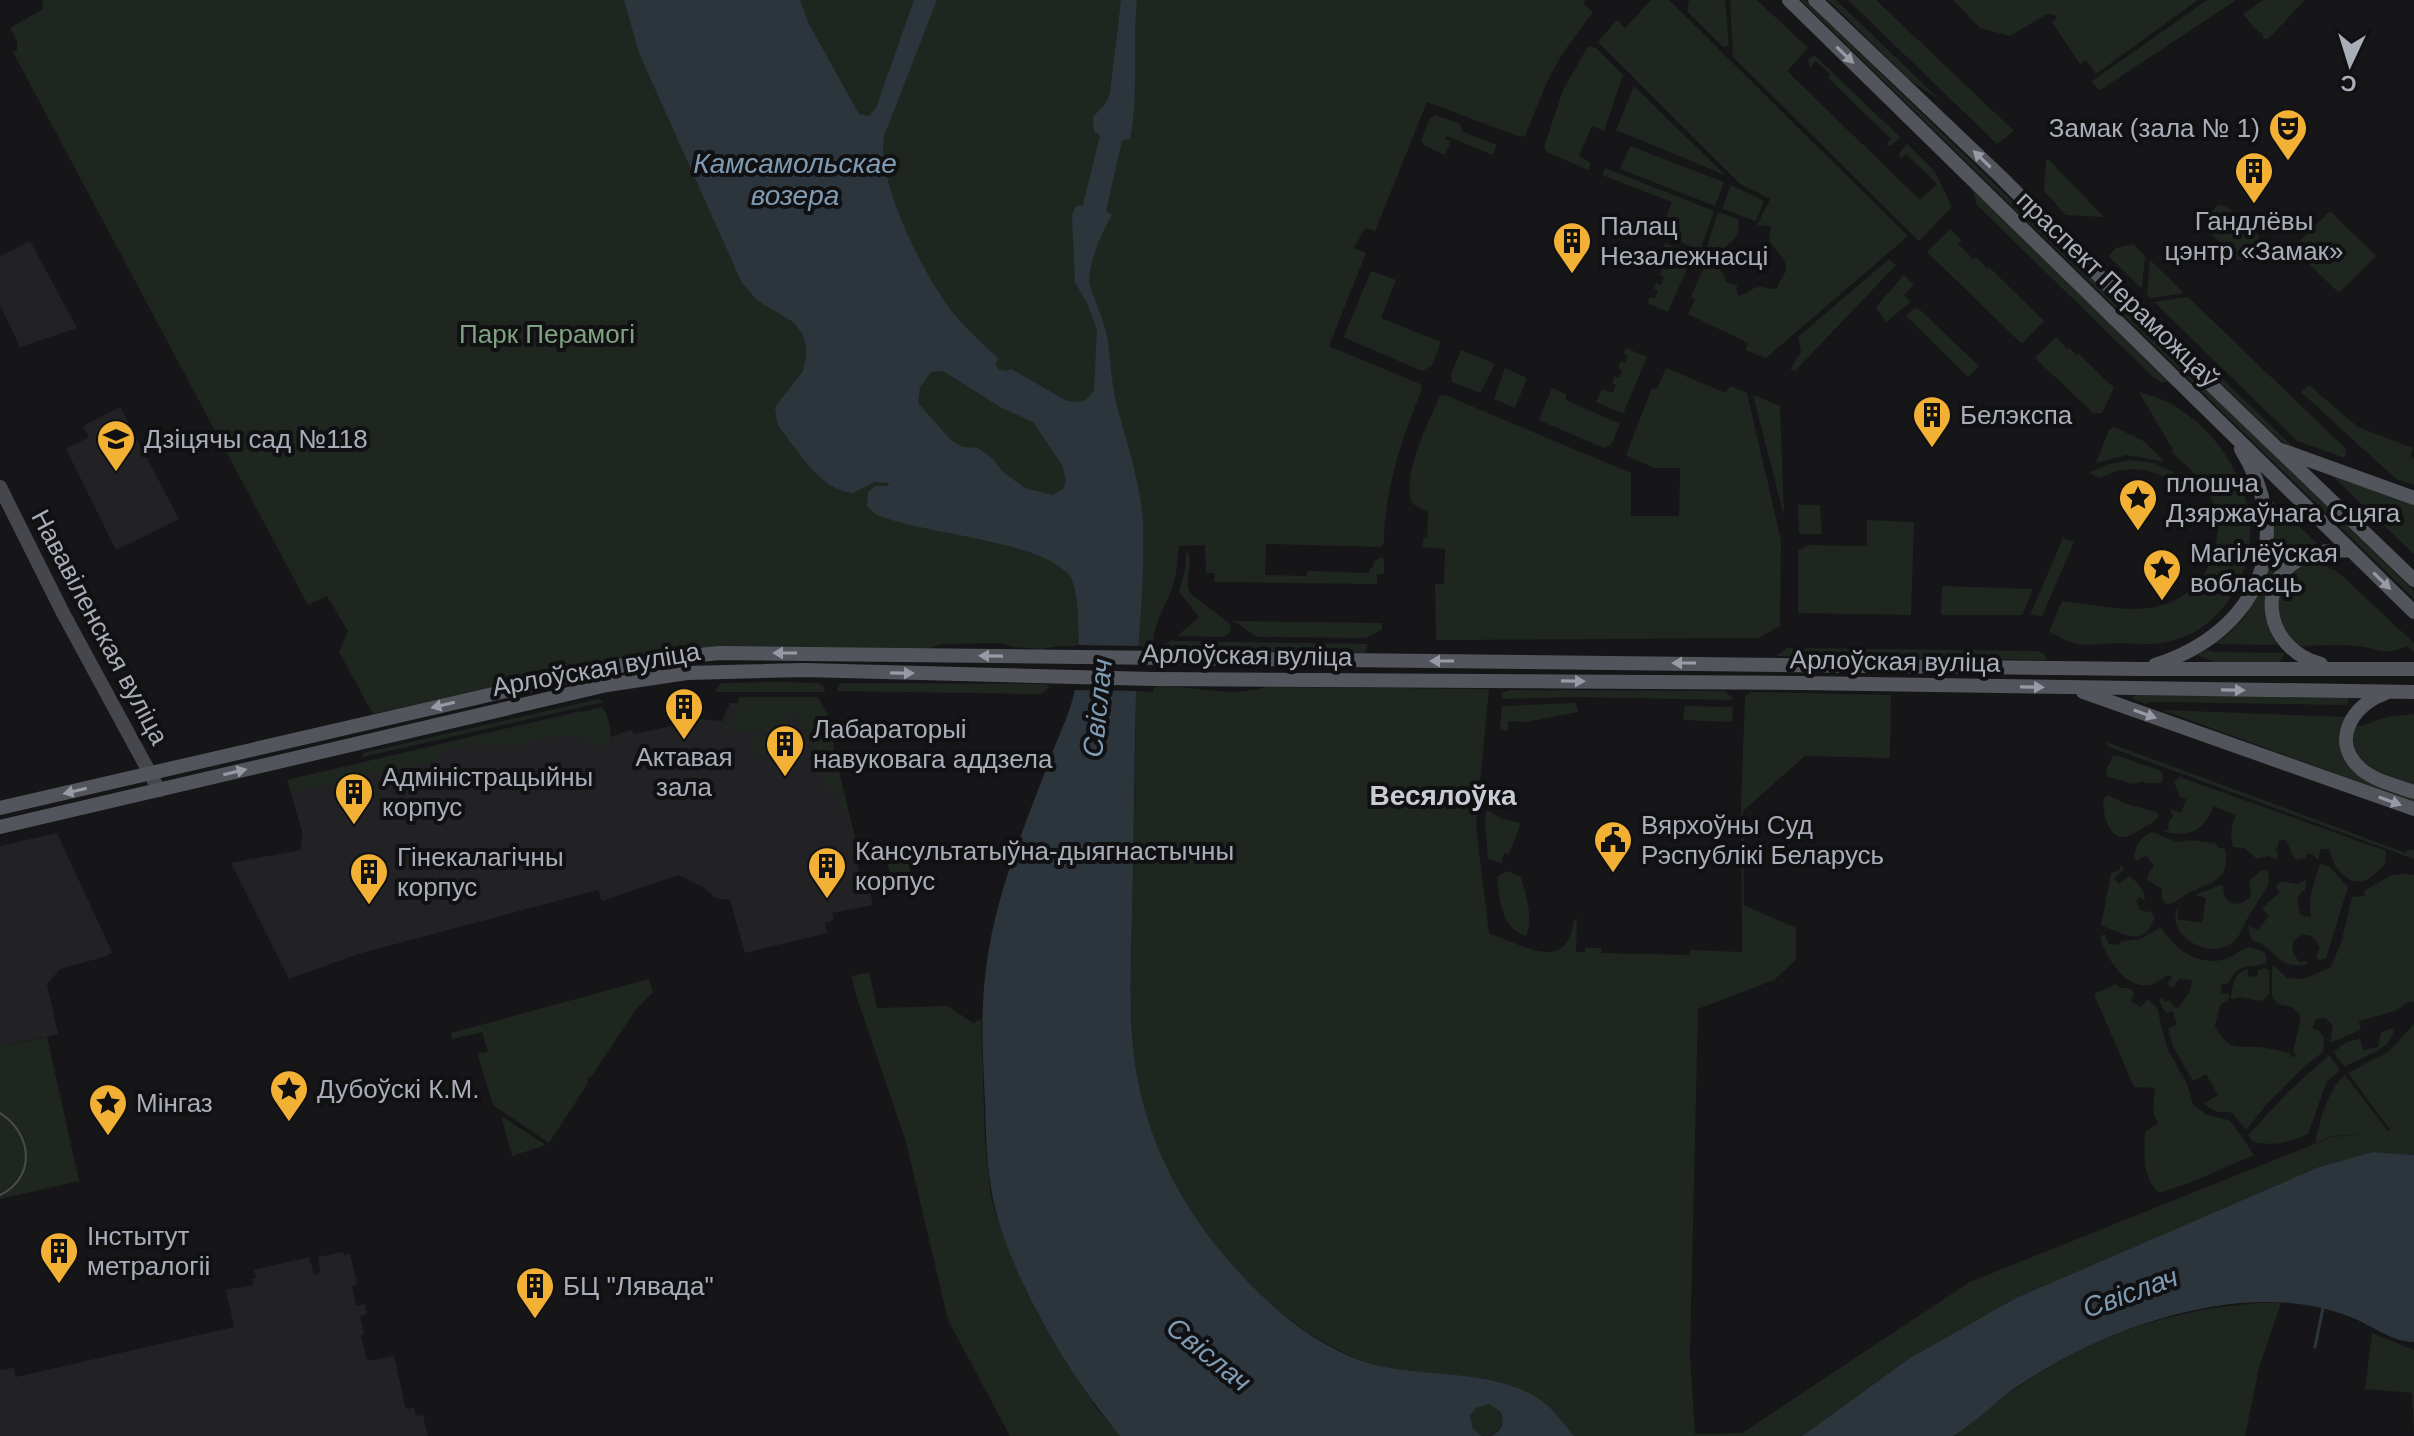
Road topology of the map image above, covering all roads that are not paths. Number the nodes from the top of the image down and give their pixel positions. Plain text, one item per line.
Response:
1 (1789, 0) edge
2 (1820, 2) edge
3 (2233, 435) junction
4 (2277, 449) junction
5 (0, 487) edge
6 (2414, 498) edge
7 (2351, 550) junction
8 (2414, 580) edge
9 (2414, 612) edge
10 (814, 654) junction
11 (1492, 661) junction
12 (1899, 665) junction
13 (2345, 668) junction
14 (2141, 669) junction
15 (2407, 669) edge
16 (804, 670) junction
17 (1495, 680) junction
18 (1898, 684) junction
19 (2071, 688) junction
20 (2390, 692) junction
21 (2414, 692) edge
22 (151, 774) junction
23 (159, 790) junction
24 (2414, 792) edge
25 (0, 808) edge
26 (2414, 809) edge
27 (0, 827) edge

1 -> 3 main road, праспект Пераможцаў
4 -> 2 main road, праспект Пераможцаў
3 - 7 main road, праспект Пераможцаў
3 - 14 main road
4 - 6 main road
4 - 8 main road, праспект Пераможцаў
5 - 22 main road, Нававіленская вуліца
7 -> 9 main road, праспект Пераможцаў
7 - 13 main road
11 -> 10 main road, Арлоўская вуліца
10 - 16 main road
10 -> 22 main road, Арлоўская вуліца
12 -> 11 main road, Арлоўская вуліца
11 - 17 main road
12 - 14 main road, Арлоўская вуліца
12 - 18 main road
13 - 14 main road, Арлоўская вуліца
13 - 15 main road, Арлоўская вуліца
16 -> 17 main road, Арлоўская вуліца
23 -> 16 main road, Арлоўская вуліца
17 -> 18 main road, Арлоўская вуліца
18 -> 19 main road, Арлоўская вуліца
19 -> 20 main road, Арлоўская вуліца
19 -> 26 main road
20 - 21 main road, Арлоўская вуліца
20 - 24 main road
22 - 23 main road, Нававіленская вуліца
22 -> 25 main road, Арлоўская вуліца
23 - 27 main road, Арлоўская вуліца

